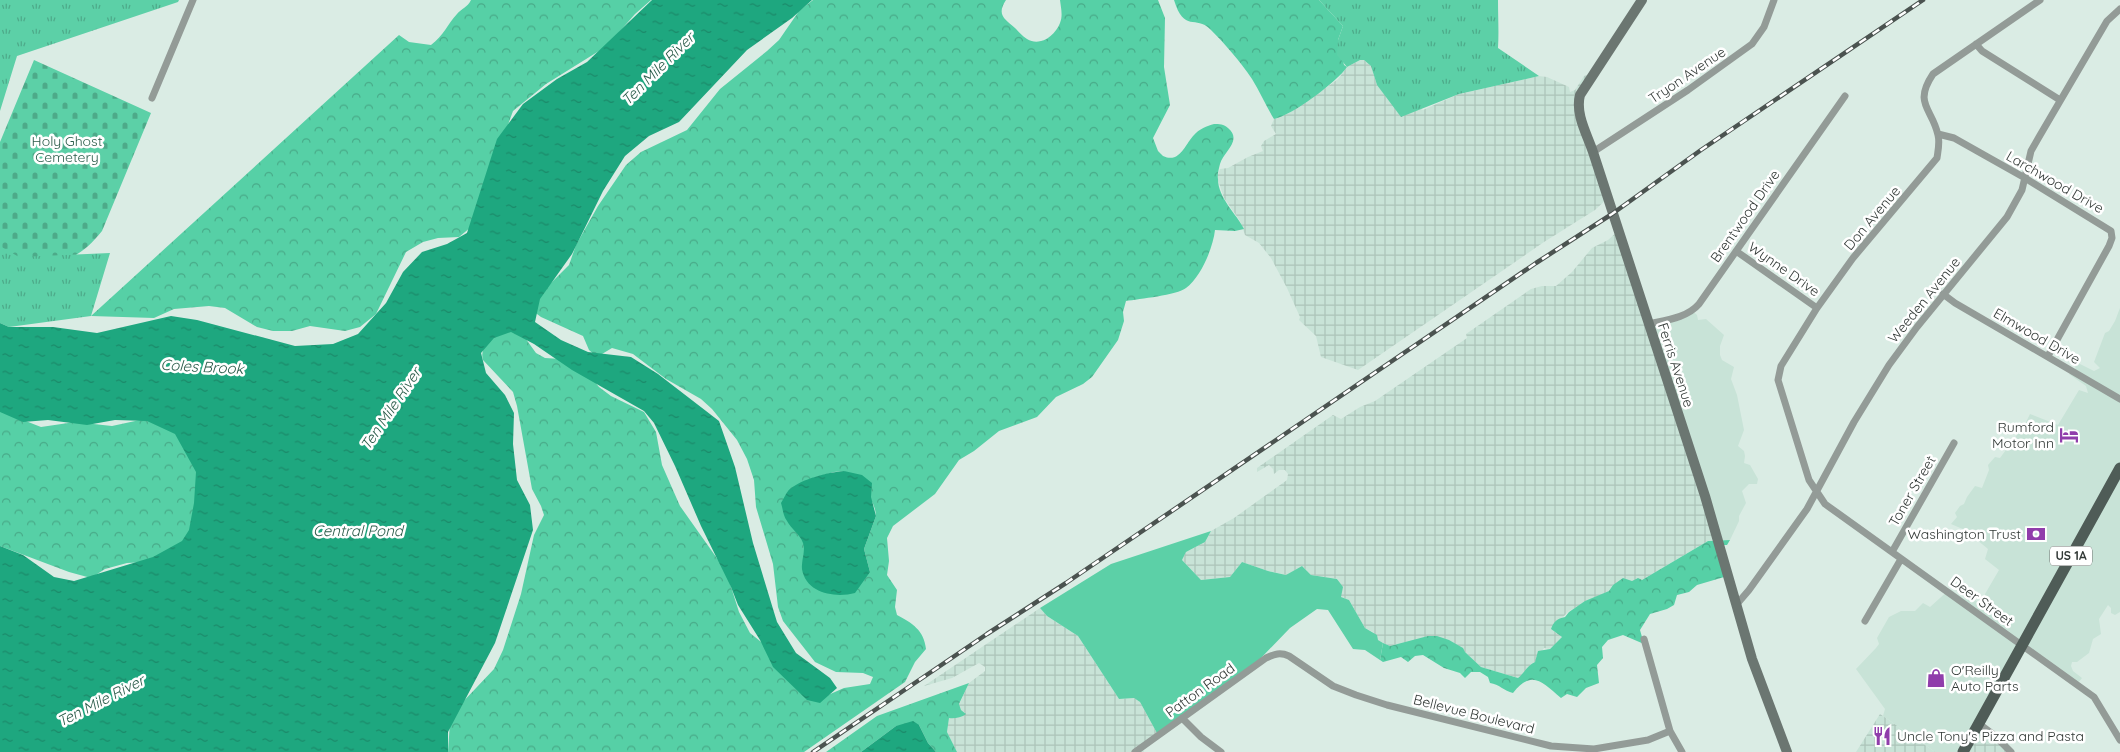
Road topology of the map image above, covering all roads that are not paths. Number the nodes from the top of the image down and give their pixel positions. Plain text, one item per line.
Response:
1 (193, 0) edge
2 (1642, 0) edge
3 (1774, 0) edge
4 (2040, 0) edge
5 (2120, 8) edge
6 (1976, 44) junction
7 (1845, 96) dead end
8 (152, 98) dead end
9 (2060, 100) junction
10 (1938, 134) junction
11 (1593, 152) junction
12 (2025, 178) junction
13 (1736, 251) junction
14 (1943, 294) junction
15 (1817, 308) junction
16 (1648, 324) junction
17 (2048, 356) junction
18 (2120, 399) edge
19 (1954, 443) dead end
20 (2120, 468) edge
21 (1816, 494) junction
22 (1892, 552) junction
23 (1901, 559) junction
24 (1737, 604) junction
25 (1865, 621) dead end
26 (1644, 639) dead end
27 (2022, 645) junction
28 (1282, 653) joint
29 (1182, 718) junction
30 (1978, 723) junction
31 (1670, 731) junction
32 (2120, 740) edge
33 (1135, 752) edge
34 (1221, 752) edge
35 (1682, 752) edge
36 (1787, 752) edge
37 (1963, 752) edge
38 (2011, 752) edge

1 - 8 street
2 - 11 street, Ferris Avenue
3 - 11 street, Tryon Avenue
4 - 6 street, Don Avenue
5 - 9 street, Weeden Avenue
6 - 9 street
6 - 10 street, Don Avenue
7 - 13 street, Brentwood Drive
9 - 12 street, Weeden Avenue
10 - 12 street, Larchwood Drive
10 - 15 street, Don Avenue
11 - 16 street, Ferris Avenue
12 - 14 street, Weeden Avenue
12 - 17 street, Larchwood Drive
13 - 15 street, Wynne Drive
13 - 16 street, Brentwood Drive
14 - 17 street, Elmwood Drive
14 - 21 street, Weeden Avenue
15 - 21 street, Don Avenue
16 - 24 street, Ferris Avenue
17 - 18 street, Elmwood Drive
19 - 22 street, Toner Street
20 - 27 main road, US 1A
21 - 22 street, Deer Street
21 - 24 street, Weeden Avenue
22 - 23 street, Deer Street
23 - 25 street
23 - 27 street, Deer Street
24 - 36 street, Ferris Avenue
26 - 31 street
27 - 30 main road, US 1A
27 - 32 street, Deer Street
28 - 29 street, Patton Road
28 - 31 street, Bellevue Boulevard
29 - 33 street, Patton Road
29 - 34 street
30 - 37 main road, US 1A
30 - 38 street
31 - 35 street

